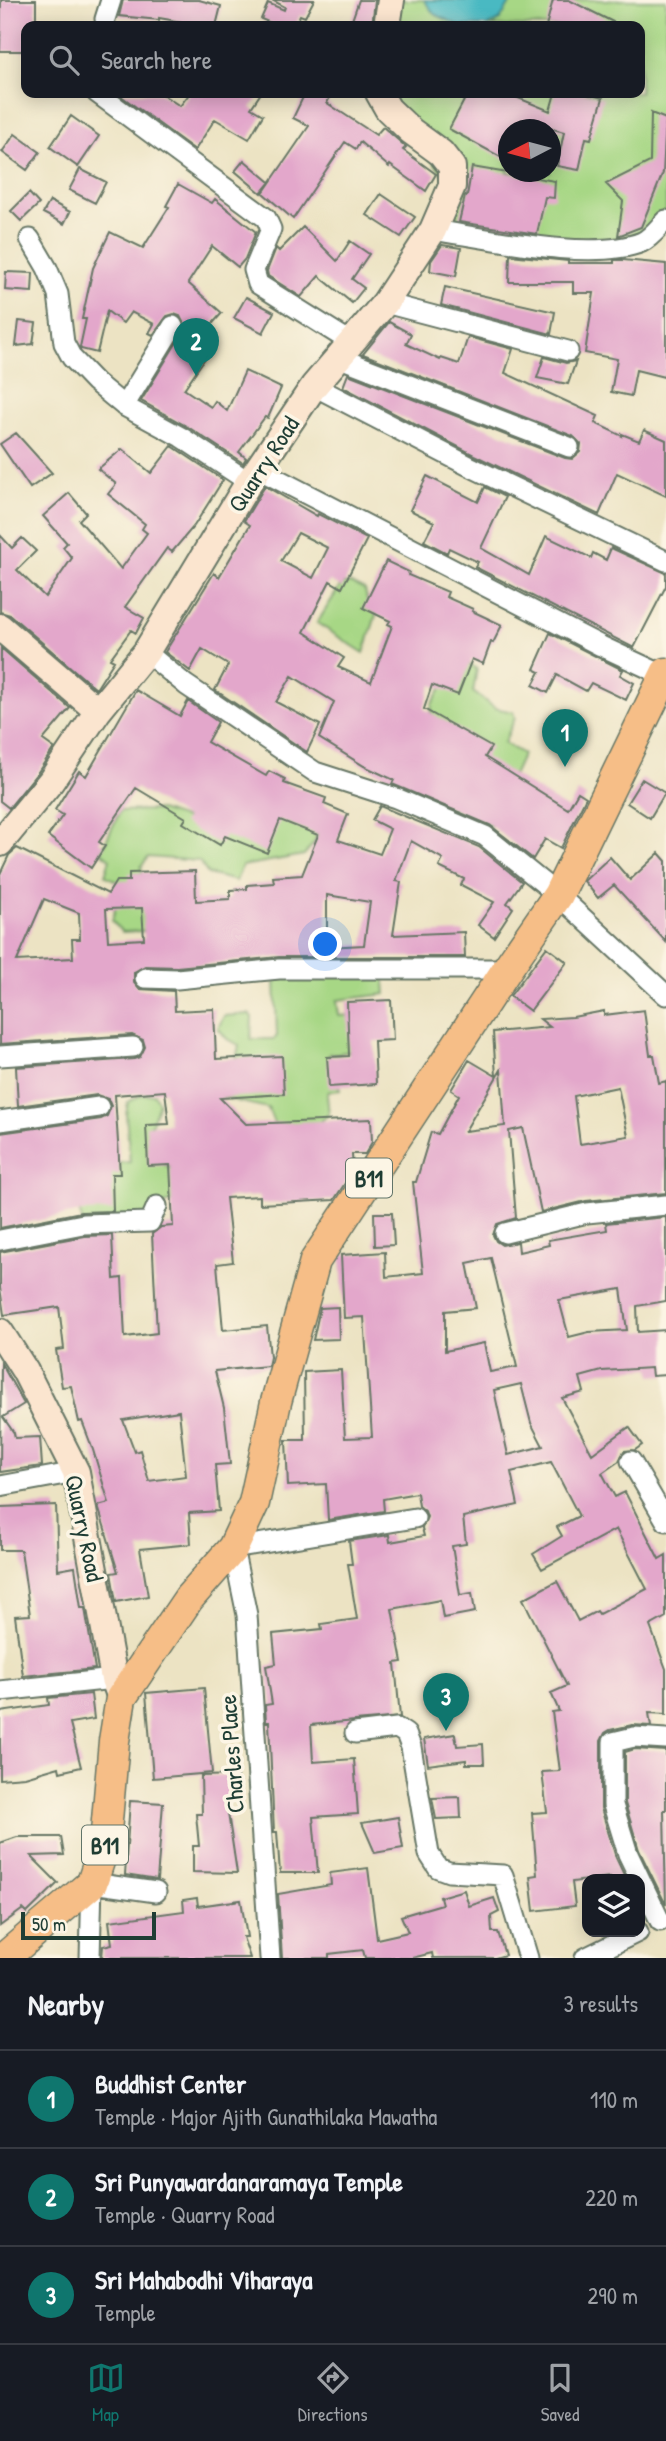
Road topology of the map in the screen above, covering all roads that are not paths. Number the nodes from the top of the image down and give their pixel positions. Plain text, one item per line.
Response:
1 (391, 0) edge
2 (388, 21) edge
3 (104, 98) edge
4 (382, 98) edge
5 (666, 220) edge
6 (433, 230) junction
7 (30, 239) dead end
8 (385, 303) junction
9 (173, 326) dead end
10 (346, 351) junction
11 (568, 351) dead end
12 (314, 386) junction
13 (124, 405) junction
14 (569, 447) dead end
15 (254, 476) junction
16 (666, 561) edge
17 (0, 627) edge
18 (146, 652) junction
19 (665, 674) edge
20 (99, 711) junction
21 (0, 843) edge
22 (558, 895) junction
23 (507, 969) junction
24 (145, 978) dead end
25 (666, 995) edge
26 (133, 1047) dead end
27 (0, 1056) edge
28 (99, 1107) dead end
29 (0, 1121) edge
30 (666, 1205) edge
31 (157, 1206) dead end
32 (505, 1233) dead end
33 (0, 1240) edge
34 (0, 1332) edge
35 (631, 1461) dead end
36 (76, 1472) junction
37 (0, 1486) edge
38 (415, 1518) dead end
39 (666, 1521) edge
40 (233, 1548) junction
41 (118, 1688) junction
42 (0, 1691) edge
43 (355, 1733) dead end
44 (666, 1739) edge
45 (92, 1883) junction
46 (156, 1892) dead end
47 (663, 1920) edge
48 (645, 1928) edge
49 (627, 1937) edge
50 (8, 1957) edge
51 (90, 1958) edge
52 (270, 1958) edge
53 (528, 1958) edge
54 (585, 1958) edge

1 - 2 street
3 - 10 street
4 - 6 street, Quarry Road
5 - 6 street
6 - 8 street, Quarry Road
7 - 13 street
8 - 10 street, Quarry Road
8 - 11 street
9 - 13 street
10 - 12 street, Quarry Road
10 - 14 street
12 - 15 street, Quarry Road
12 - 16 street
13 - 15 street
15 - 18 street, Quarry Road
15 - 19 street
17 - 20 street
18 - 20 street, Quarry Road
18 - 22 street
19 - 22 main road, B11
20 - 21 street, Quarry Road
22 - 23 main road, B11
22 - 25 street
23 - 24 street
23 - 40 main road, B11
26 - 27 street
28 - 29 street
30 - 32 street
31 - 33 street
34 - 36 street, Quarry Road
35 - 39 street
36 - 37 street
36 - 41 street, Quarry Road
38 - 40 street
40 - 41 main road, B11
40 - 52 street, Charles Place
41 - 42 street
41 - 45 main road, B11
43 - 53 street
44 - 47 street
45 - 46 street
45 - 50 main road, B11
45 - 51 street
47 - 48 street
49 - 54 street

